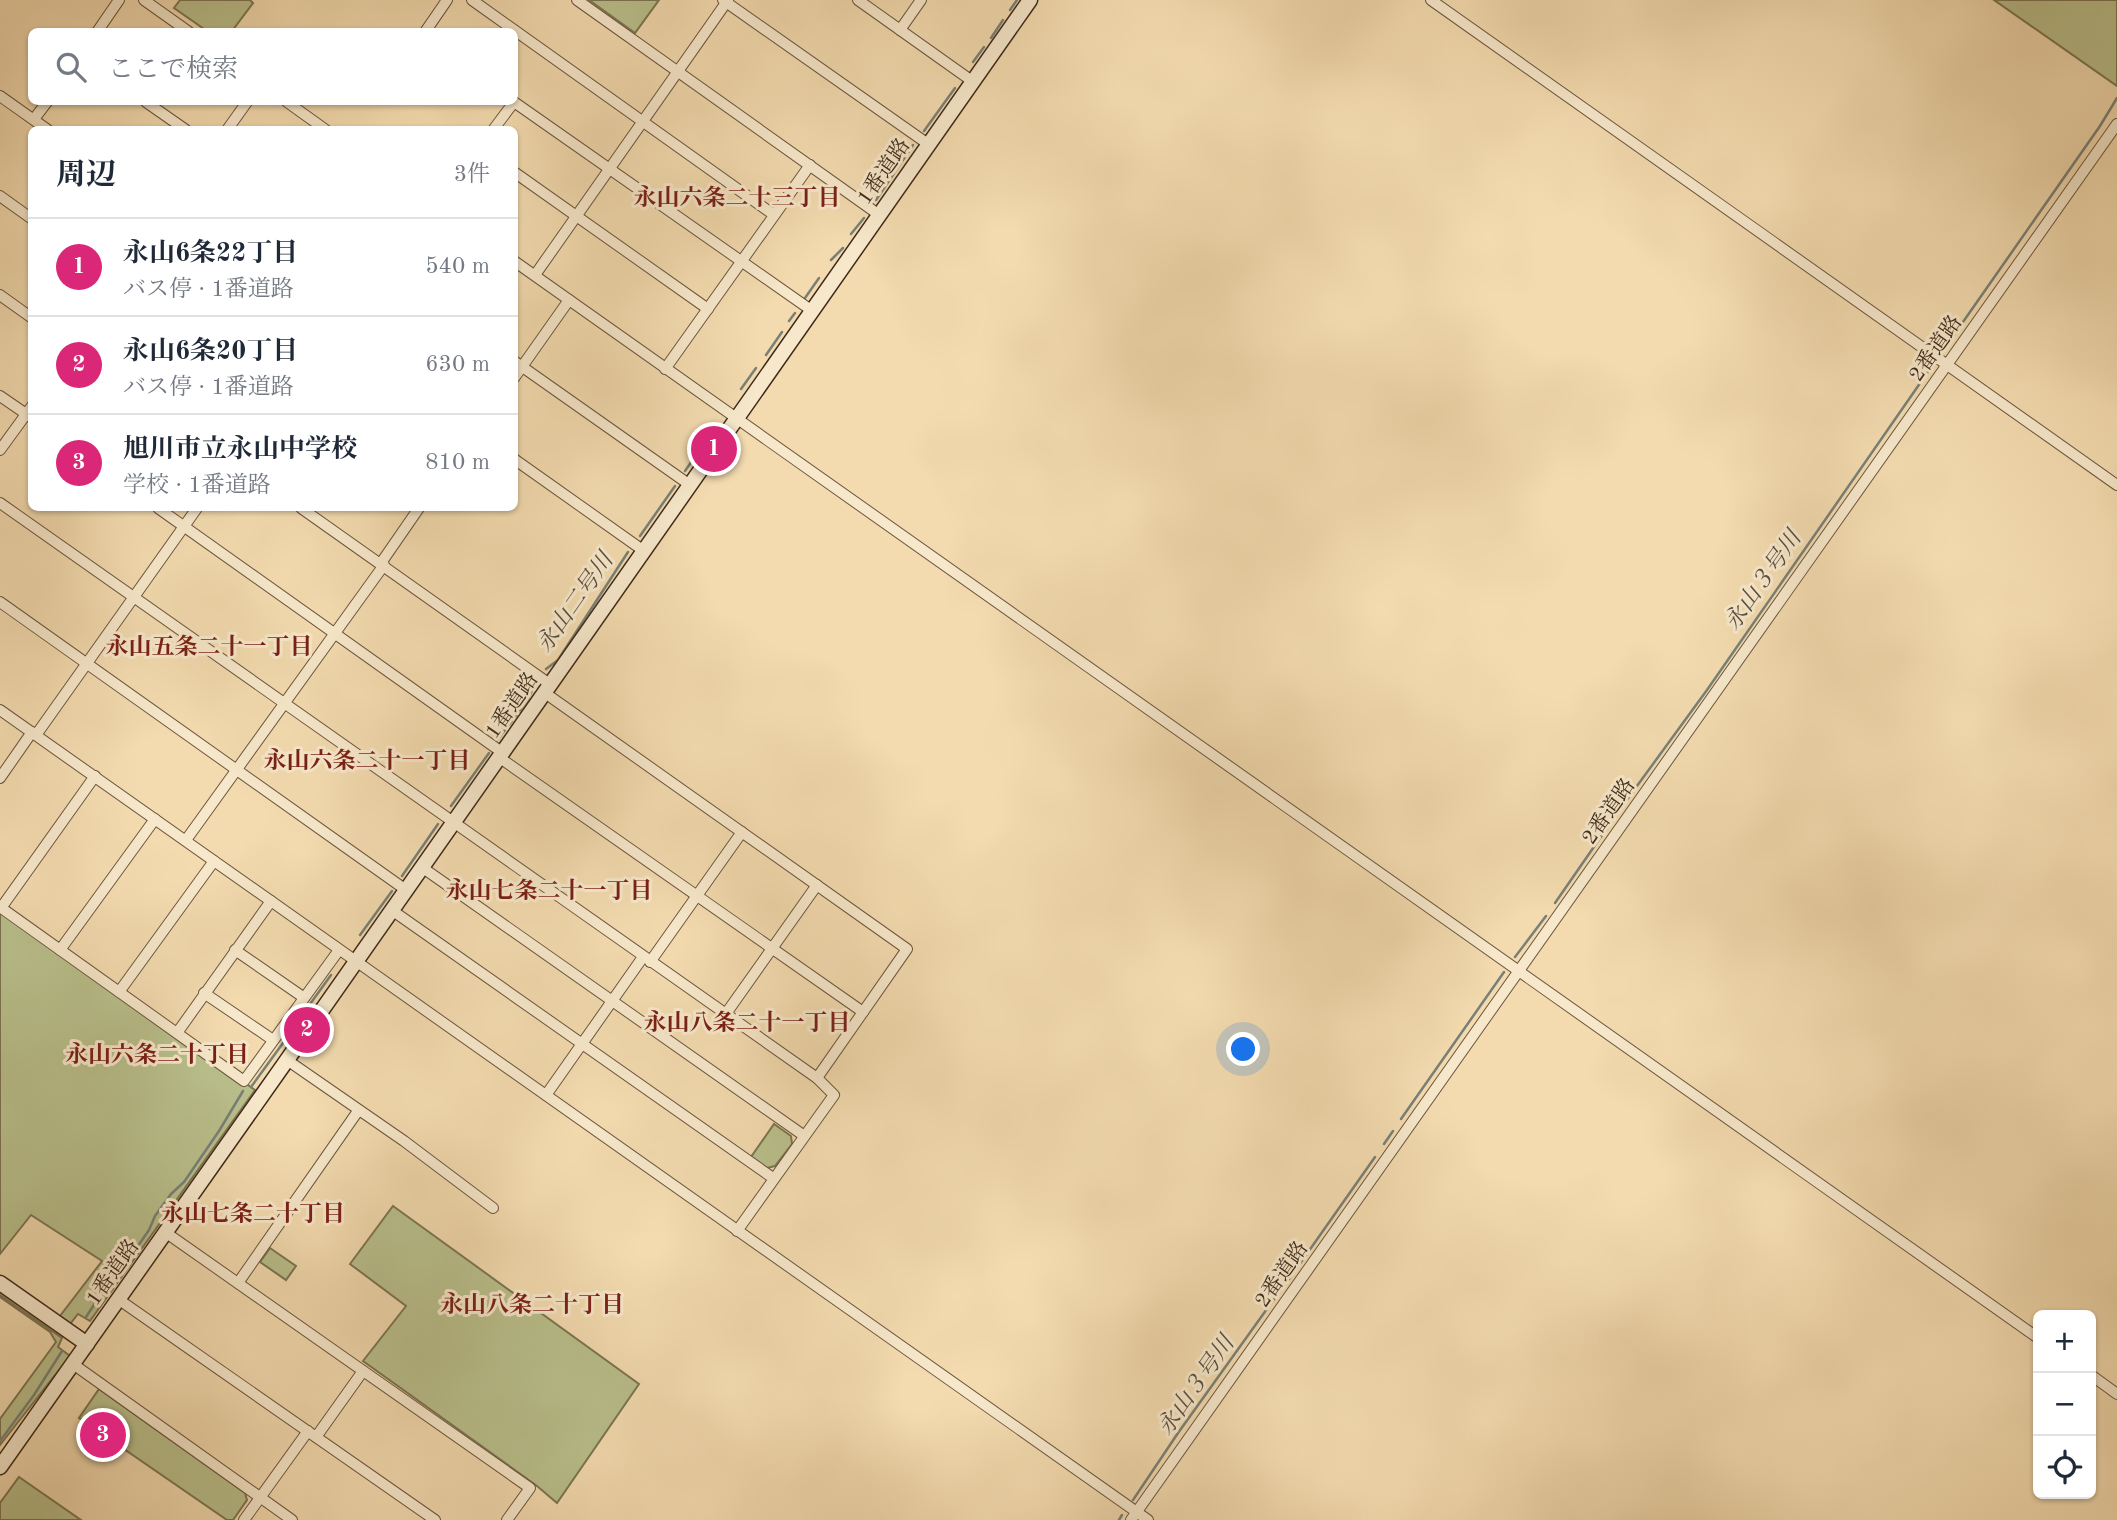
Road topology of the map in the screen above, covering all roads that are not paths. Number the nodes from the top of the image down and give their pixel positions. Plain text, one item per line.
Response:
1 (120, 0) edge
2 (144, 0) edge
3 (447, 0) edge
4 (472, 0) edge
5 (577, 0) edge
6 (858, 0) edge
7 (921, 0) edge
8 (1030, 0) edge
9 (1431, 0) edge
10 (726, 1) edge
11 (100, 28) edge
12 (183, 28) edge
13 (428, 28) edge
14 (512, 28) edge
15 (900, 30) junction
16 (518, 32) edge
17 (678, 71) junction
18 (972, 81) junction
19 (0, 96) edge
20 (45, 105) edge
21 (150, 105) edge
22 (245, 105) edge
23 (291, 105) edge
24 (512, 105) edge
25 (518, 105) edge
26 (34, 119) junction
27 (643, 120) junction
28 (2117, 124) edge
29 (43, 126) edge
30 (180, 126) edge
31 (230, 126) edge
32 (320, 126) edge
33 (497, 126) edge
34 (928, 144) junction
35 (810, 164) junction
36 (610, 168) junction
37 (518, 175) edge
38 (0, 196) edge
39 (878, 214) junction
40 (576, 215) junction
41 (774, 215) junction
42 (28, 216) edge
43 (741, 262) junction
44 (518, 264) edge
45 (535, 275) junction
46 (0, 295) edge
47 (569, 300) junction
48 (708, 309) junction
49 (811, 310) junction
50 (28, 315) edge
51 (518, 364) edge
52 (1946, 365) junction
53 (666, 369) junction
54 (0, 396) edge
55 (28, 412) edge
56 (28, 415) edge
57 (736, 418) junction
58 (0, 450) edge
59 (518, 461) edge
60 (690, 485) junction
61 (2117, 485) edge
62 (0, 503) edge
63 (162, 511) edge
64 (195, 511) edge
65 (305, 511) edge
66 (417, 511) edge
67 (184, 526) junction
68 (644, 551) junction
69 (382, 564) junction
70 (134, 597) junction
71 (0, 602) edge
72 (335, 633) junction
73 (87, 664) junction
74 (548, 689) junction
75 (285, 704) junction
76 (0, 709) edge
77 (34, 734) junction
78 (502, 756) junction
79 (237, 770) junction
80 (95, 776) junction
81 (0, 778) edge
82 (155, 818) junction
83 (454, 824) junction
84 (742, 832) junction
85 (186, 840) junction
86 (214, 861) junction
87 (423, 868) junction
88 (817, 885) junction
89 (406, 890) junction
90 (697, 895) junction
91 (271, 901) junction
92 (0, 908) edge
93 (393, 911) junction
94 (772, 949) junction
95 (60, 950) junction
96 (235, 950) junction
97 (339, 950) junction
98 (647, 959) junction
99 (355, 961) junction
100 (1518, 972) junction
101 (119, 992) junction
102 (204, 993) junction
103 (303, 997) junction
104 (612, 1001) junction
105 (863, 1012) junction
106 (725, 1015) junction
107 (177, 1033) junction
108 (273, 1040) junction
109 (582, 1044) junction
110 (287, 1060) junction
111 (817, 1078) junction
112 (546, 1095) junction
113 (358, 1111) junction
114 (803, 1135) junction
115 (773, 1178) junction
116 (493, 1208) dead end
117 (737, 1231) junction
118 (165, 1232) junction
119 (0, 1283) edge
120 (238, 1283) junction
121 (118, 1299) junction
122 (2033, 1334) edge
123 (87, 1344) junction
124 (73, 1364) junction
125 (363, 1371) junction
126 (2096, 1379) edge
127 (2117, 1394) edge
128 (312, 1434) junction
129 (0, 1467) edge
130 (260, 1497) junction
131 (1134, 1516) edge
132 (244, 1520) edge
133 (292, 1520) edge
134 (435, 1520) edge
135 (507, 1520) edge
136 (1148, 1520) edge

1 - 11 street
2 - 12 street
3 - 13 street
4 - 14 street
5 - 17 street
6 - 15 street
7 - 15 street
8 - 18 street, 1番道路
9 - 52 street
10 - 17 street
10 - 34 street
15 - 18 street
16 - 27 street
17 - 27 street
17 - 35 street
18 - 34 street, 1番道路
19 - 26 street
20 - 26 street
21 - 30 street
22 - 31 street
23 - 32 street
24 - 33 street
25 - 36 street
26 - 29 street
27 - 36 street
27 - 41 street
28 - 52 street, 2番道路
34 - 39 street, 1番道路
35 - 39 street
35 - 41 street
36 - 40 street
36 - 43 street
37 - 40 street
38 - 42 street
39 - 49 street, 1番道路
40 - 45 street
40 - 48 street
41 - 43 street
43 - 48 street
43 - 49 street
44 - 45 street
45 - 47 street
46 - 50 street
47 - 51 street
47 - 53 street
48 - 53 street
49 - 57 street, 1番道路
51 - 60 street
52 - 61 street
52 - 100 street, 2番道路
53 - 57 street
54 - 55 street
56 - 58 street
57 - 60 street, 1番道路
57 - 100 street
59 - 68 street
60 - 68 street, 1番道路
62 - 70 street
63 - 67 street
64 - 67 street
65 - 69 street
66 - 69 street
67 - 70 street
67 - 72 street
68 - 74 street, 1番道路
69 - 72 street
69 - 74 street
70 - 73 street
70 - 75 street
71 - 73 street
72 - 75 street
72 - 78 street
73 - 77 street
73 - 79 street
74 - 78 street, 1番道路
74 - 84 street
75 - 79 street
75 - 83 street
76 - 77 street
77 - 80 street
77 - 81 street
78 - 83 street, 1番道路
78 - 90 street
79 - 85 street
79 - 89 street
80 - 82 street
80 - 92 street
82 - 85 street
82 - 95 street
83 - 87 street, 1番道路
83 - 98 street
84 - 88 street
84 - 90 street
85 - 86 street
86 - 91 street
86 - 101 street
87 - 89 street, 1番道路
87 - 104 street
88 - 94 street
88 - 105 street
89 - 93 street, 1番道路
90 - 94 street
90 - 98 street
91 - 96 street
91 - 97 street
92 - 95 street
93 - 99 street, 1番道路
93 - 109 street
94 - 105 street
94 - 106 street
95 - 101 street
96 - 102 street
96 - 103 street
97 - 99 street
97 - 103 street
98 - 104 street
98 - 106 street
99 - 110 street, 1番道路
99 - 112 street
100 - 122 street
100 - 131 street, 2番道路
101 - 107 street
102 - 107 street
102 - 108 street
103 - 108 street
104 - 109 street
104 - 114 street
105 - 111 street
106 - 111 street
107 - 108 street
109 - 112 street
109 - 115 street
110 - 113 street
110 - 118 street, 1番道路
111 - 114 street
112 - 117 street
113 - 116 street
113 - 120 street
114 - 115 street
115 - 117 street
117 - 131 street
118 - 120 street
118 - 121 street, 1番道路
119 - 123 street
120 - 125 street
121 - 123 street, 1番道路
121 - 128 street
123 - 124 street, 1番道路
124 - 129 street, 1番道路
124 - 130 street
125 - 128 street
125 - 135 street
126 - 127 street
128 - 130 street
128 - 134 street
130 - 132 street
130 - 133 street
131 - 136 street

